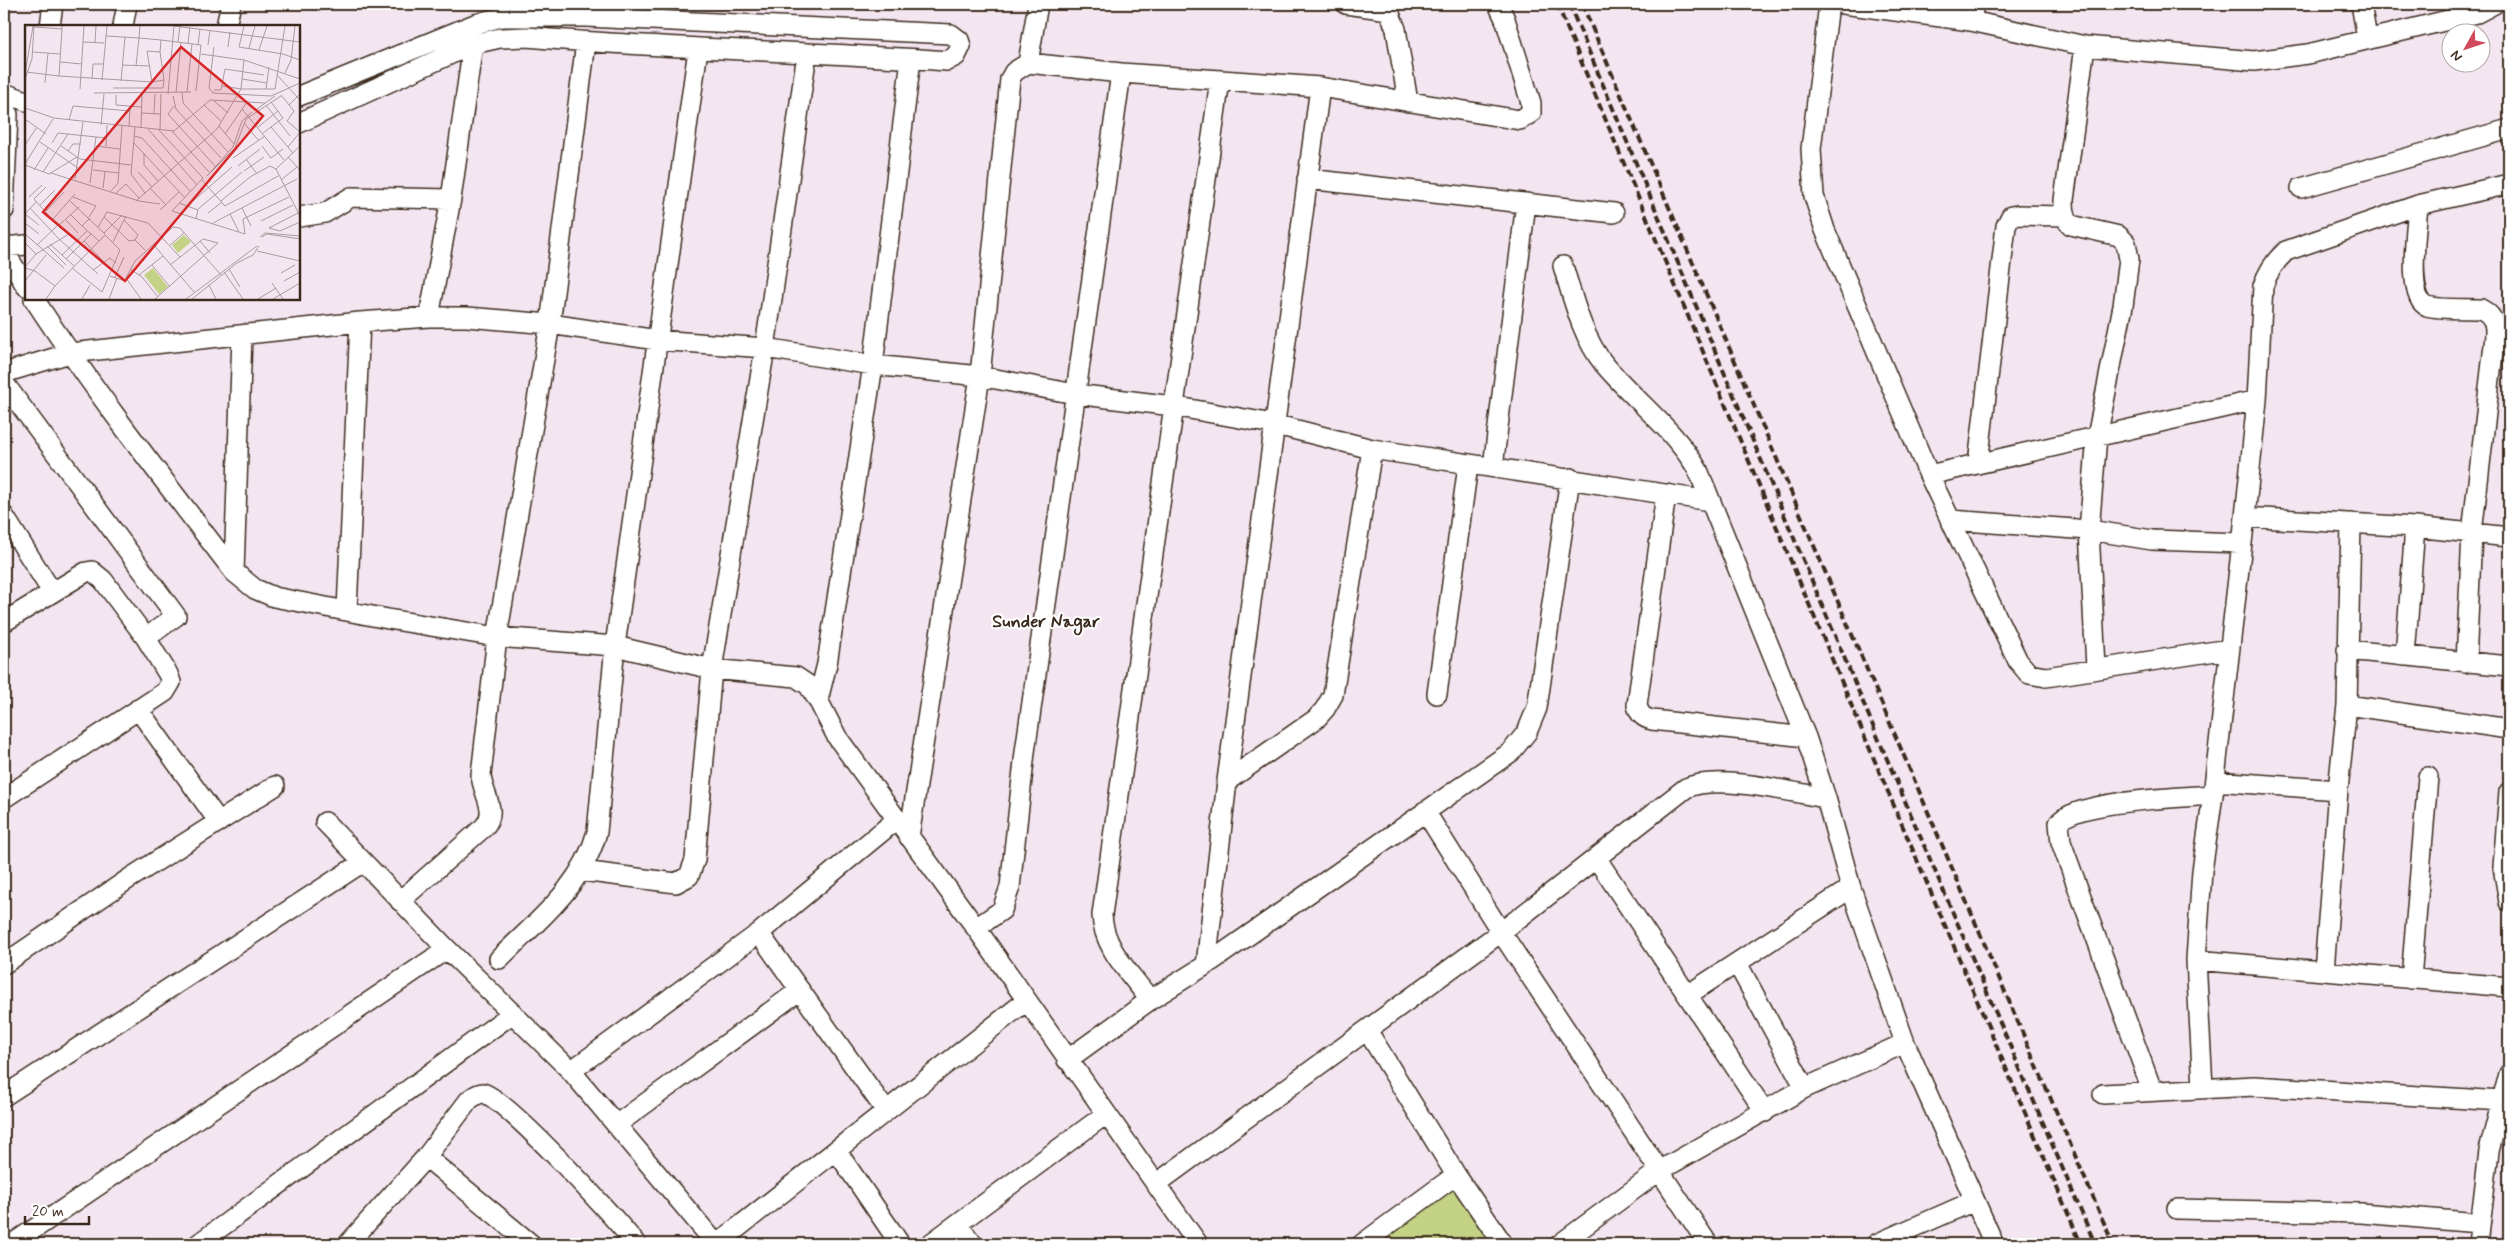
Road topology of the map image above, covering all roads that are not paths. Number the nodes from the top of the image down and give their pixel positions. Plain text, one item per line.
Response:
1 (54, 4) edge
2 (127, 4) edge
3 (231, 4) edge
4 (1038, 4) edge
5 (1346, 4) edge
6 (1498, 4) edge
7 (1829, 4) edge
8 (1844, 4) edge
9 (2361, 4) edge
10 (2494, 4) edge
11 (1387, 7) edge
12 (1972, 13) edge
13 (50, 25) edge
14 (123, 25) edge
15 (226, 25) edge
16 (2367, 38) junction
17 (586, 42) junction
18 (473, 44) junction
19 (2085, 46) junction
20 (698, 49) junction
21 (808, 53) junction
22 (911, 58) junction
23 (1028, 63) junction
24 (1121, 73) junction
25 (1220, 80) junction
26 (1320, 87) junction
27 (4, 94) edge
28 (300, 96) edge
29 (25, 101) edge
30 (1408, 102) junction
31 (13, 115) edge
32 (300, 123) edge
33 (2509, 129) edge
34 (1307, 179) junction
35 (2509, 184) edge
36 (2301, 188) dead end
37 (451, 199) junction
38 (1526, 203) junction
39 (2418, 205) junction
40 (4, 210) edge
41 (1614, 213) dead end
42 (2066, 216) junction
43 (300, 217) edge
44 (25, 245) edge
45 (4, 249) edge
46 (1563, 266) dead end
47 (25, 284) edge
48 (35, 300) edge
49 (429, 317) junction
50 (360, 322) junction
51 (550, 324) junction
52 (242, 336) junction
53 (657, 340) junction
54 (2502, 346) edge
55 (765, 348) junction
56 (70, 353) junction
57 (873, 365) junction
58 (4, 374) edge
59 (980, 376) junction
60 (4, 382) edge
61 (1075, 394) junction
62 (2258, 400) junction
63 (1173, 406) junction
64 (1273, 424) junction
65 (2097, 438) junction
66 (1372, 449) junction
67 (1978, 464) junction
68 (1468, 465) junction
69 (1493, 467) junction
70 (1929, 475) junction
71 (1570, 478) junction
72 (1666, 494) junction
73 (1710, 501) junction
74 (4, 516) edge
75 (2245, 517) junction
76 (1950, 520) junction
77 (2351, 523) junction
78 (2415, 527) junction
79 (2089, 530) junction
80 (2472, 533) junction
81 (2509, 537) edge
82 (2241, 542) junction
83 (234, 572) junction
84 (52, 592) junction
85 (347, 610) junction
86 (4, 622) edge
87 (497, 637) junction
88 (146, 638) junction
89 (615, 646) junction
90 (2229, 649) junction
91 (2347, 650) junction
92 (2405, 656) junction
93 (2466, 663) junction
94 (2509, 666) edge
95 (2096, 668) junction
96 (712, 669) junction
97 (1437, 694) dead end
98 (818, 700) junction
99 (2347, 705) junction
100 (138, 709) junction
101 (2509, 729) edge
102 (1806, 737) junction
103 (2428, 777) dead end
104 (1227, 781) junction
105 (275, 786) dead end
106 (2214, 788) junction
107 (2338, 790) junction
108 (2509, 792) edge
109 (4, 798) edge
110 (1826, 798) junction
111 (1425, 811) junction
112 (896, 820) junction
113 (218, 822) junction
114 (325, 822) dead end
115 (909, 837) junction
116 (2507, 851) edge
117 (1597, 859) junction
118 (363, 862) junction
119 (582, 871) junction
120 (1851, 888) junction
121 (400, 900) junction
122 (2509, 902) edge
123 (976, 928) junction
124 (1501, 932) junction
125 (759, 933) junction
126 (447, 948) junction
127 (499, 958) dead end
128 (2196, 960) junction
129 (1736, 963) junction
130 (4, 964) edge
131 (1206, 965) junction
132 (2324, 971) junction
133 (2411, 979) junction
134 (2509, 987) edge
135 (800, 990) junction
136 (1688, 994) junction
137 (1150, 1000) junction
138 (1026, 1001) junction
139 (513, 1013) junction
140 (1367, 1030) junction
141 (1905, 1043) junction
142 (1067, 1060) junction
143 (571, 1070) junction
144 (2509, 1074) edge
145 (2202, 1087) junction
146 (1805, 1088) junction
147 (2152, 1090) junction
148 (2103, 1094) dead end
149 (4, 1096) edge
150 (2502, 1102) junction
151 (886, 1111) junction
152 (1765, 1112) junction
153 (1106, 1114) junction
154 (616, 1125) junction
155 (836, 1150) junction
156 (426, 1157) junction
157 (1659, 1171) junction
158 (1456, 1175) junction
159 (1156, 1184) junction
160 (1974, 1201) junction
161 (2177, 1209) dead end
162 (2479, 1223) junction
163 (957, 1224) junction
164 (1370, 1242) edge
165 (12, 1244) edge
166 (198, 1244) edge
167 (348, 1244) edge
168 (531, 1244) edge
169 (636, 1244) edge
170 (717, 1244) edge
171 (900, 1244) edge
172 (930, 1244) edge
173 (973, 1244) edge
174 (1198, 1244) edge
175 (1502, 1244) edge
176 (1560, 1244) edge
177 (1708, 1244) edge
178 (1876, 1244) edge
179 (1994, 1244) edge
180 (2478, 1244) edge

1 - 13 street
2 - 14 street
3 - 15 street
4 - 23 street
5 - 11 street
6 - 30 street
7 - 70 street
8 - 12 street
9 - 16 street
10 - 16 street
11 - 30 street
12 - 19 street
16 - 19 street
17 - 18 street
17 - 20 street
17 - 51 street
18 - 32 street
18 - 37 street
19 - 42 street
20 - 21 street
20 - 53 street
21 - 22 street
21 - 55 street
22 - 28 street
22 - 57 street
23 - 24 street
23 - 59 street
24 - 25 street
24 - 61 street
25 - 26 street
25 - 63 street
26 - 30 street
26 - 34 street
27 - 29 street
31 - 40 street
33 - 36 street
34 - 38 street
34 - 64 street
35 - 39 street
37 - 43 street
37 - 49 street
38 - 41 street
38 - 69 street
39 - 54 street
39 - 62 street
42 - 65 street
42 - 67 street
44 - 45 street
45 - 47 street
46 - 73 street
48 - 56 street
49 - 50 street
49 - 51 street
50 - 52 street
50 - 85 street
51 - 53 street
51 - 87 street
52 - 56 street
52 - 83 street
53 - 55 street
53 - 89 street
54 - 80 street
55 - 57 street
55 - 96 street
56 - 58 street
56 - 83 street
57 - 59 street
57 - 98 street
59 - 61 street
59 - 115 street
60 - 88 street
61 - 63 street
61 - 123 street
62 - 65 street
62 - 75 street
63 - 64 street
63 - 137 street
64 - 66 street
64 - 104 street
65 - 67 street
65 - 79 street
66 - 68 street
66 - 104 street
67 - 70 street
68 - 69 street
68 - 97 street
69 - 71 street
70 - 76 street
71 - 72 street
71 - 111 street
72 - 73 street
72 - 102 street
73 - 102 street
74 - 84 street
75 - 77 street
75 - 82 street
76 - 79 street
76 - 95 street
77 - 78 street
77 - 91 street
78 - 80 street
78 - 92 street
79 - 82 street
79 - 95 street
80 - 81 street
80 - 93 street
82 - 90 street
83 - 85 street
84 - 86 street
84 - 88 street
85 - 87 street
87 - 89 street
87 - 121 street
88 - 100 street
89 - 96 street
89 - 119 street
90 - 95 street
90 - 106 street
91 - 92 street
91 - 99 street
92 - 93 street
93 - 94 street
96 - 98 street
96 - 119 street
98 - 112 street
99 - 101 street
99 - 107 street
100 - 109 street
100 - 113 street
102 - 110 street
103 - 133 street
104 - 131 street
105 - 113 street
106 - 107 street
106 - 128 street
106 - 147 street
107 - 132 street
108 - 116 street
110 - 117 street
110 - 120 street
111 - 124 street
111 - 131 street
112 - 115 street
112 - 125 street
113 - 130 street
114 - 118 street
115 - 123 street
116 - 122 street
117 - 124 street
117 - 136 street
118 - 121 street
118 - 149 street
119 - 127 street
120 - 129 street
120 - 141 street
121 - 126 street
123 - 138 street
124 - 140 street
124 - 157 street
125 - 135 street
125 - 143 street
126 - 139 street
126 - 165 street
128 - 132 street
128 - 145 street
129 - 136 street
129 - 146 street
131 - 137 street
132 - 133 street
133 - 134 street
135 - 151 street
135 - 154 street
136 - 152 street
137 - 142 street
138 - 142 street
138 - 151 street
139 - 143 street
139 - 166 street
140 - 158 street
140 - 159 street
141 - 146 street
141 - 160 street
142 - 153 street
143 - 154 street
144 - 150 street
145 - 147 street
145 - 150 street
146 - 152 street
147 - 148 street
150 - 162 street
151 - 155 street
152 - 157 street
153 - 159 street
153 - 163 street
154 - 170 street
155 - 170 street
155 - 171 street
156 - 167 street
156 - 168 street
156 - 169 street
157 - 176 street
157 - 177 street
158 - 164 street
158 - 175 street
159 - 174 street
160 - 178 street
160 - 179 street
161 - 162 street
162 - 180 street
163 - 172 street
163 - 173 street

